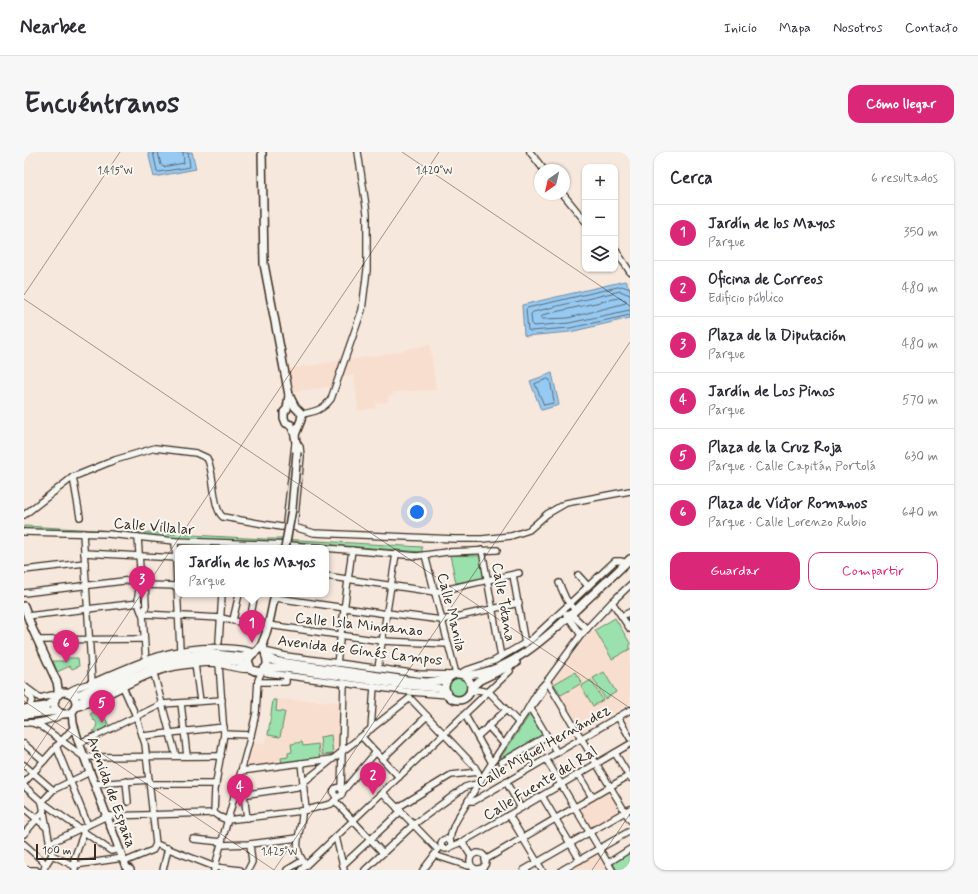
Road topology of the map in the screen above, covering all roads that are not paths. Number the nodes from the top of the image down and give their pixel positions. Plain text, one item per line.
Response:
1 (262, 152) edge
2 (358, 152) edge
3 (530, 152) edge
4 (539, 164) edge
5 (568, 200) edge
6 (582, 216) edge
7 (618, 254) edge
8 (630, 272) edge
9 (289, 395) junction
10 (296, 408) junction
11 (288, 409) junction
12 (302, 414) junction
13 (299, 423) junction
14 (291, 425) junction
15 (296, 438) junction
16 (74, 477) junction
17 (630, 491) edge
18 (24, 515) edge
19 (80, 517) dead end
20 (294, 527) junction
21 (285, 528) junction
22 (24, 532) edge
23 (84, 533) junction
24 (138, 537) junction
25 (175, 541) junction
26 (175, 545) edge
27 (215, 545) edge
28 (286, 545) edge
29 (329, 549) edge
30 (352, 550) junction
31 (482, 550) junction
32 (497, 550) dead end
33 (84, 553) junction
34 (396, 554) junction
35 (425, 555) junction
36 (140, 556) junction
37 (175, 558) edge
38 (628, 561) edge
39 (85, 563) junction
40 (24, 570) edge
41 (519, 573) dead end
42 (513, 575) junction
43 (578, 575) dead end
44 (329, 576) edge
45 (348, 579) junction
46 (488, 580) junction
47 (559, 582) dead end
48 (142, 583) junction
49 (86, 585) junction
50 (630, 585) edge
51 (175, 586) edge
52 (392, 586) junction
53 (588, 586) junction
54 (435, 592) junction
55 (24, 593) edge
56 (178, 597) edge
57 (222, 597) edge
58 (238, 597) edge
59 (254, 597) edge
60 (275, 597) edge
61 (281, 597) edge
62 (612, 602) junction
63 (139, 603) junction
64 (570, 603) junction
65 (519, 604) junction
66 (24, 606) edge
67 (345, 608) junction
68 (88, 609) junction
69 (493, 609) junction
70 (562, 610) junction
71 (630, 612) edge
72 (387, 613) junction
73 (572, 613) junction
74 (143, 615) junction
75 (178, 615) junction
76 (28, 616) junction
77 (622, 616) junction
78 (221, 618) junction
79 (233, 620) junction
80 (442, 620) junction
81 (562, 623) junction
82 (249, 624) junction
83 (267, 626) junction
84 (630, 628) edge
85 (587, 629) junction
86 (581, 635) junction
87 (341, 636) junction
88 (89, 639) junction
89 (144, 639) junction
90 (38, 640) junction
91 (219, 642) dead end
92 (382, 642) junction
93 (448, 644) junction
94 (525, 644) junction
95 (180, 650) junction
96 (260, 654) junction
97 (501, 658) junction
98 (146, 662) junction
99 (337, 663) junction
100 (195, 664) junction
101 (219, 664) junction
102 (251, 668) junction
103 (378, 668) junction
104 (264, 670) junction
105 (510, 671) dead end
106 (154, 674) junction
107 (286, 675) junction
108 (456, 676) junction
109 (258, 681) junction
110 (547, 681) junction
111 (57, 682) junction
112 (92, 683) junction
113 (344, 683) junction
114 (24, 686) edge
115 (374, 687) junction
116 (123, 688) junction
117 (24, 690) edge
118 (471, 690) junction
119 (489, 692) junction
120 (69, 693) junction
121 (447, 693) junction
122 (411, 696) junction
123 (57, 697) junction
124 (222, 700) junction
125 (200, 701) junction
126 (182, 703) junction
127 (162, 704) junction
128 (74, 709) junction
129 (506, 710) junction
130 (528, 710) junction
131 (630, 710) edge
132 (26, 711) edge
133 (61, 713) junction
134 (465, 715) junction
135 (136, 716) junction
136 (427, 716) junction
137 (618, 717) junction
138 (24, 723) edge
139 (32, 723) junction
140 (519, 723) junction
141 (73, 725) junction
142 (488, 726) junction
143 (224, 727) junction
144 (371, 730) junction
145 (184, 731) junction
146 (170, 732) junction
147 (224, 734) junction
148 (444, 734) junction
149 (251, 735) junction
150 (143, 736) junction
151 (478, 736) junction
152 (547, 736) junction
153 (362, 737) junction
154 (581, 738) junction
155 (630, 738) edge
156 (61, 741) junction
157 (79, 743) junction
158 (24, 744) edge
159 (504, 744) junction
160 (630, 744) edge
161 (56, 746) junction
162 (342, 752) junction
163 (376, 752) junction
164 (557, 753) junction
165 (615, 753) junction
166 (176, 756) junction
167 (187, 756) junction
168 (221, 756) junction
169 (84, 757) junction
170 (146, 757) junction
171 (382, 758) junction
172 (332, 759) junction
173 (546, 759) junction
174 (44, 761) junction
175 (492, 762) junction
176 (502, 762) dead end
177 (301, 763) junction
178 (596, 764) junction
179 (24, 765) edge
180 (476, 770) junction
181 (241, 771) junction
182 (90, 772) junction
183 (33, 773) junction
184 (484, 774) junction
185 (578, 774) junction
186 (630, 776) edge
187 (399, 777) junction
188 (126, 781) junction
189 (71, 782) junction
190 (149, 782) junction
191 (506, 782) junction
192 (24, 783) edge
193 (95, 784) junction
194 (216, 784) junction
195 (478, 784) junction
196 (561, 784) junction
197 (303, 785) junction
198 (24, 786) edge
199 (610, 787) junction
200 (53, 790) junction
201 (342, 790) junction
202 (382, 792) junction
203 (244, 794) junction
204 (483, 795) junction
205 (234, 796) junction
206 (542, 796) junction
207 (592, 797) junction
208 (336, 799) junction
209 (42, 802) junction
210 (128, 802) dead end
211 (468, 802) junction
212 (24, 808) edge
213 (521, 808) junction
214 (574, 808) junction
215 (399, 809) junction
216 (304, 810) junction
217 (628, 810) edge
218 (43, 812) junction
219 (214, 813) junction
220 (152, 814) junction
221 (509, 815) junction
222 (108, 816) junction
223 (247, 818) junction
224 (36, 819) junction
225 (555, 819) junction
226 (227, 820) junction
227 (630, 820) edge
228 (353, 821) junction
229 (88, 825) junction
230 (413, 825) junction
231 (47, 828) junction
232 (81, 830) junction
233 (630, 831) edge
234 (590, 832) junction
235 (24, 834) edge
236 (336, 836) junction
237 (298, 838) junction
238 (523, 838) junction
239 (193, 839) dead end
240 (370, 839) junction
241 (462, 842) junction
242 (50, 843) junction
243 (221, 843) junction
244 (447, 843) junction
245 (24, 844) edge
246 (156, 844) junction
247 (250, 844) junction
248 (570, 844) junction
249 (168, 848) junction
250 (600, 849) junction
251 (630, 849) edge
252 (119, 850) junction
253 (384, 853) junction
254 (435, 854) junction
255 (52, 855) junction
256 (471, 856) junction
257 (123, 860) junction
258 (485, 860) junction
259 (580, 860) junction
260 (537, 862) junction
261 (304, 863) junction
262 (608, 863) junction
263 (45, 867) edge
264 (468, 867) edge
265 (214, 868) edge
266 (343, 868) edge
267 (479, 869) edge
268 (27, 870) edge
269 (36, 870) edge
270 (75, 870) edge
271 (128, 870) edge
272 (163, 870) edge
273 (240, 870) edge
274 (248, 870) edge
275 (287, 870) edge
276 (301, 870) edge
277 (365, 870) edge
278 (423, 870) edge
279 (428, 870) edge
280 (524, 870) edge
281 (542, 870) edge
282 (562, 870) edge
283 (612, 870) edge

1 - 9 main road
2 - 12 street
3 - 4 street
5 - 6 street
7 - 8 street
9 - 10 main road
9 - 11 main road
10 - 11 main road
10 - 12 main road
11 - 14 main road
12 - 13 main road
13 - 14 main road
13 - 15 main road
14 - 15 main road
15 - 20 street
15 - 21 street
15 - 28 main road, bridge
16 - 18 street
16 - 19 street
16 - 21 street
17 - 20 street
20 - 21 street
22 - 23 street, Calle Villalar
23 - 24 street, Calle Villalar
23 - 33 street
24 - 25 street, Calle Villalar
24 - 36 street
25 - 26 street
25 - 27 street, Calle Villalar
29 - 30 street, Calle Villalar
30 - 34 street, Calle Villalar
30 - 45 street
31 - 32 street, Calle Villalar
31 - 35 street, Calle Villalar
31 - 46 street, Calle Totana
33 - 36 street
33 - 39 street
34 - 35 street, Calle Villalar
34 - 52 street
35 - 54 street, Calle Manila
36 - 37 street
36 - 48 street
38 - 53 street, Avenida de Ginés Campos
38 - 73 main road, Avenida de Ginés Campos
39 - 40 street
39 - 49 street
41 - 42 street
42 - 46 street
42 - 65 street
43 - 53 street
44 - 45 street
45 - 52 street
45 - 67 street
46 - 54 street
46 - 69 street, Calle Totana
47 - 64 street
48 - 49 street
48 - 51 street
48 - 63 street
48 - 74 street
49 - 55 street
49 - 68 street
50 - 62 street
52 - 54 street
52 - 72 street
53 - 64 street, Avenida de Ginés Campos
54 - 80 street, Calle Manila
56 - 75 street
57 - 78 street
58 - 79 street
59 - 82 street
60 - 83 main road
61 - 67 street
62 - 77 street
62 - 85 street
63 - 68 street
63 - 74 street
64 - 70 street, Avenida de Ginés Campos
64 - 73 street
65 - 69 street
65 - 94 street
66 - 76 main road
67 - 72 street
67 - 87 street
68 - 76 street
68 - 88 street
69 - 80 street
69 - 97 street, Calle Totana
70 - 73 street
70 - 94 street, Avenida de Ginés Campos
71 - 77 street
72 - 80 street
72 - 92 street
73 - 81 main road, Avenida de Ginés Campos
73 - 85 street
73 - 86 street
74 - 75 street, Calle Isla Mindanao
74 - 89 street
75 - 78 street, Calle Isla Mindanao
75 - 95 street
76 - 90 main road
77 - 84 street
78 - 79 street, Calle Isla Mindanao
78 - 91 street
79 - 82 street, Calle Isla Mindanao
80 - 93 street, Calle Manila
81 - 108 main road, Avenida de Ginés Campos
81 - 118 main road, Avenida de Ginés Campos
82 - 83 street, Calle Isla Mindanao
83 - 87 street, Calle Isla Mindanao
83 - 96 main road
85 - 86 street
86 - 110 street
87 - 92 street, Calle Isla Mindanao
87 - 99 street
88 - 89 street
88 - 90 street
88 - 112 street
89 - 98 street
90 - 111 main road
92 - 93 street, Calle Isla Mindanao
92 - 103 street
93 - 108 street, Calle Manila
94 - 97 street, Avenida de Ginés Campos
95 - 96 street, Avenida de Ginés Campos
95 - 98 street, Avenida de Ginés Campos
96 - 98 main road, Avenida de Ginés Campos
96 - 99 street, Avenida de Ginés Campos
96 - 102 main road
96 - 104 main road
96 - 108 main road, Avenida de Ginés Campos
97 - 108 street, Avenida de Ginés Campos
98 - 112 street, Avenida de Ginés Campos
98 - 120 main road, Avenida de Ginés Campos
99 - 103 street, Avenida de Ginés Campos
100 - 101 street
100 - 106 street
100 - 125 street
101 - 102 street
101 - 124 street
102 - 104 main road
102 - 109 street
102 - 128 main road
103 - 108 street, Avenida de Ginés Campos
104 - 107 street
104 - 109 street
104 - 121 main road, Avenida de Ginés Campos
105 - 119 street
106 - 116 street
106 - 127 street
107 - 109 street
107 - 113 street
108 - 118 main road
108 - 121 main road
109 - 149 street
110 - 130 street
110 - 154 street
111 - 120 main road
111 - 123 main road
112 - 120 street, Avenida de Ginés Campos
113 - 115 street
113 - 162 street
114 - 123 street
115 - 122 street
115 - 144 street
116 - 128 street
116 - 135 street
117 - 132 street
118 - 119 street
118 - 121 main road
119 - 129 street
119 - 134 street
120 - 123 main road
120 - 128 main road
121 - 122 street
122 - 136 street
122 - 144 street
123 - 132 main road
123 - 133 main road
124 - 125 street
124 - 143 street
125 - 126 street
126 - 127 street
126 - 145 street
127 - 135 street
127 - 146 street
128 - 133 main road
128 - 141 main road, Avenida de España
129 - 140 street
129 - 142 street
130 - 140 street
130 - 152 street
131 - 137 street, Calle Miguel Hernández
132 - 133 main road
133 - 139 street
133 - 141 main road
134 - 148 street
134 - 151 street
135 - 150 street
135 - 157 street
136 - 148 street
136 - 171 street
137 - 154 street, Calle Miguel Hernández
137 - 155 street
138 - 139 street
139 - 156 street
140 - 159 street
141 - 156 street
141 - 157 main road, Avenida de España
142 - 151 street
142 - 159 street
143 - 145 street
143 - 147 street
144 - 153 street
145 - 146 street
145 - 167 street
146 - 150 street
146 - 166 street
147 - 149 street
147 - 168 street
148 - 180 street
148 - 187 street
149 - 181 street
150 - 170 street
151 - 175 street
152 - 164 street
152 - 176 street
153 - 162 street
153 - 163 street
154 - 164 street, Calle Miguel Hernández
154 - 178 street
156 - 161 street
156 - 169 street
157 - 169 main road, Avenida de España
158 - 174 street
159 - 175 street
160 - 165 street, Calle Fuente del Ral
161 - 174 street
161 - 189 street
162 - 172 street
162 - 201 street
163 - 171 street
163 - 201 street
164 - 173 street, Calle Miguel Hernández
165 - 178 street, Calle Fuente del Ral
165 - 186 street
166 - 167 street
166 - 170 street
167 - 168 street
168 - 194 street
169 - 170 street
169 - 182 main road, Avenida de España
170 - 190 street
171 - 187 street
172 - 177 street
172 - 197 street
173 - 191 street, Calle Miguel Hernández
173 - 196 street
174 - 183 street
175 - 184 street
177 - 181 street
177 - 197 street
178 - 185 street, Calle Fuente del Ral
178 - 199 street
179 - 183 street
180 - 184 street
180 - 195 street
180 - 215 street
181 - 205 street
182 - 189 street
182 - 193 main road, Avenida de España
183 - 192 street
183 - 200 street
184 - 195 street
185 - 196 street, Calle Fuente del Ral
185 - 207 street
186 - 199 street
187 - 202 street
188 - 190 street
188 - 193 street
188 - 210 street
189 - 200 street
189 - 229 street
190 - 194 street
190 - 220 street
191 - 204 street, Calle Miguel Hernández
191 - 213 street
193 - 222 main road, Avenida de España
194 - 219 street
195 - 204 street
195 - 211 street
195 - 230 street
196 - 206 street, Calle Fuente del Ral
196 - 214 street
197 - 203 street
197 - 216 street
198 - 209 street
199 - 207 street
199 - 217 street
200 - 209 street
201 - 208 street
202 - 215 street
202 - 228 street
203 - 205 street
203 - 223 street
204 - 211 street, Calle Miguel Hernández
205 - 226 street
206 - 213 street, Calle Fuente del Ral
206 - 225 street
207 - 214 street
208 - 216 street
208 - 228 street
209 - 218 street
209 - 232 street
211 - 244 street
212 - 224 street
213 - 221 street, Calle Fuente del Ral
214 - 225 street
214 - 234 street
215 - 230 street
215 - 240 street
216 - 223 street
216 - 237 street
217 - 227 street
217 - 234 street
218 - 224 street
218 - 231 street
219 - 220 street
219 - 226 street
220 - 222 street
220 - 246 street
221 - 238 street
221 - 241 street, Calle Fuente del Ral
222 - 229 street
222 - 252 main road, Avenida de España
223 - 226 street
224 - 231 street
224 - 235 street
225 - 238 street
225 - 248 street
226 - 243 street
228 - 236 street
228 - 240 street
229 - 232 street
230 - 253 street
230 - 254 street
231 - 242 street
232 - 242 street
232 - 252 street
232 - 257 street
233 - 250 street
234 - 248 street
234 - 250 street
236 - 261 street
236 - 266 street
237 - 247 street
237 - 261 street
238 - 258 street
238 - 260 street
239 - 243 street
240 - 253 street
240 - 266 street
241 - 244 street, Calle Fuente del Ral
241 - 256 street
242 - 255 street
243 - 247 street
243 - 265 street
244 - 254 street
245 - 263 street
246 - 249 street
246 - 257 street
247 - 274 street
248 - 259 street
248 - 260 street
249 - 265 street
249 - 272 street
250 - 259 street
250 - 262 street
251 - 262 street
252 - 257 main road, Avenida de España
253 - 277 street
254 - 264 street
254 - 278 street
254 - 279 street
255 - 263 street
255 - 270 street
256 - 258 street
256 - 264 street
257 - 271 main road, Avenida de España
258 - 267 street
259 - 282 street
260 - 280 street
260 - 281 street
261 - 275 street
261 - 276 street
262 - 283 street
264 - 267 street
265 - 273 street
268 - 269 street

